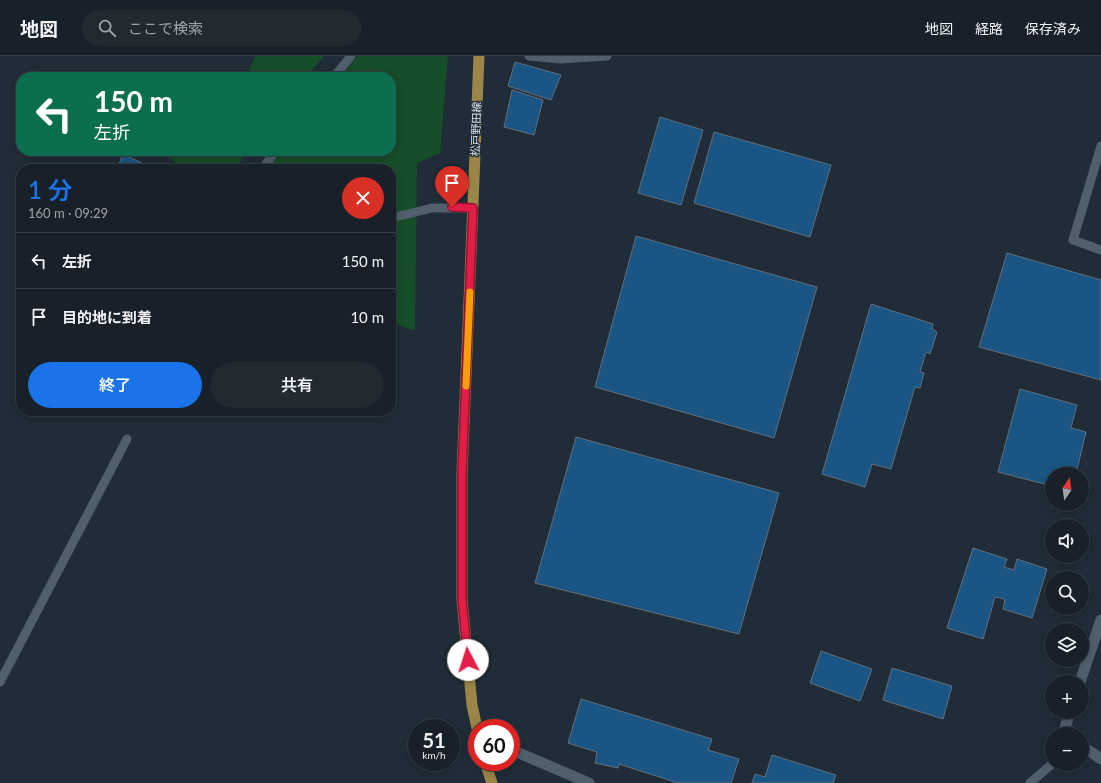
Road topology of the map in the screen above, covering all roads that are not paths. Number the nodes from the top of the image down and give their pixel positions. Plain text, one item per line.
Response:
1 (351, 56) edge
2 (479, 56) edge
3 (529, 56) edge
4 (607, 56) edge
5 (338, 72) edge
6 (1101, 146) edge
7 (272, 156) edge
8 (266, 164) edge
9 (473, 208) junction
10 (396, 217) edge
11 (1101, 250) edge
12 (127, 439) dead end
13 (1101, 620) edge
14 (1082, 675) edge
15 (0, 682) edge
16 (476, 719) edge
17 (1089, 751) edge
18 (520, 753) edge
19 (1101, 759) edge
20 (1045, 770) edge
21 (489, 771) edge
22 (492, 783) edge
23 (589, 783) edge
24 (1030, 783) edge

1 - 5 lane
2 - 9 main road, 松戸野田線
3 - 4 lane
6 - 11 lane
7 - 8 lane
9 - 10 lane
9 - 16 main road, 松戸野田線
12 - 15 lane
13 - 14 street
17 - 19 street
18 - 23 street
20 - 24 lane
21 - 22 main road

